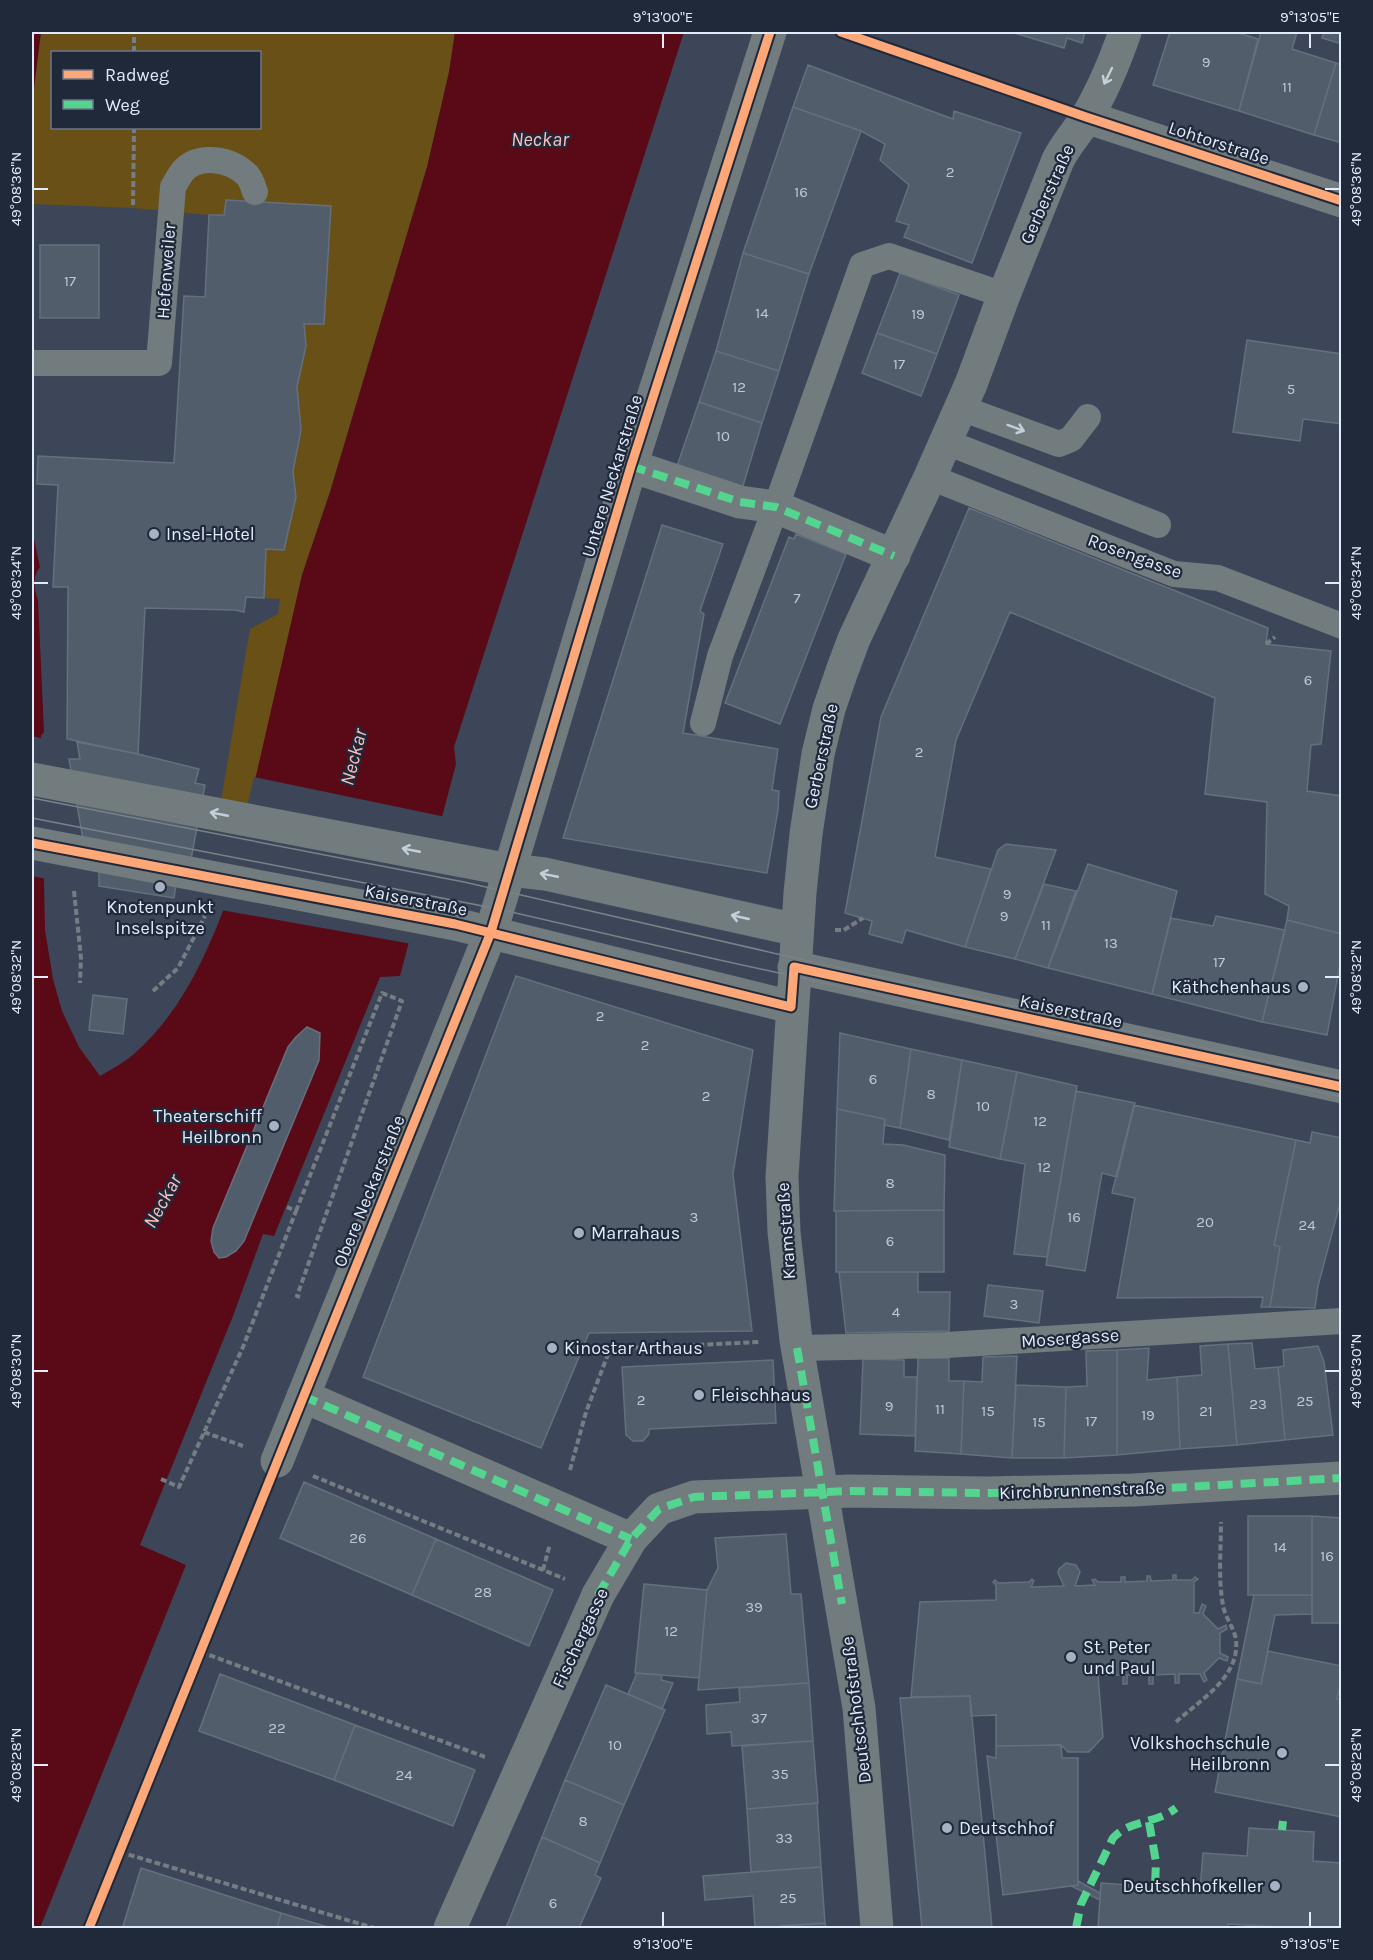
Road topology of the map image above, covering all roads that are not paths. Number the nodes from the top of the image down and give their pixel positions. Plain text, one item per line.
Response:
1 (770, 32) edge
2 (1125, 32) edge
3 (1086, 117) junction
4 (255, 192) dead end
5 (1341, 201) edge
6 (1004, 295) junction
7 (32, 363) edge
8 (961, 408) junction
9 (1088, 417) dead end
10 (946, 442) junction
11 (631, 466) junction
12 (930, 477) junction
13 (776, 507) junction
14 (1158, 525) dead end
15 (894, 556) junction
16 (1341, 626) edge
17 (703, 723) dead end
18 (32, 779) edge
19 (32, 843) edge
20 (510, 870) junction
21 (797, 930) junction
22 (491, 933) junction
23 (794, 967) junction
24 (791, 1007) junction
25 (1341, 1087) edge
26 (1341, 1321) edge
27 (797, 1344) junction
28 (303, 1396) junction
29 (277, 1461) road end
30 (1341, 1478) edge
31 (822, 1492) junction
32 (631, 1539) junction
33 (450, 1929) edge
34 (877, 1929) edge

1 - 11 street, Untere Neckarstraße
2 -> 3 street, Gerberstraße
3 - 5 street, Lohtorstraße
3 - 6 street, Gerberstraße
4 - 7 lane, Hefenweiler
6 - 8 street, Gerberstraße
6 - 13 lane
8 -> 9 lane
8 - 10 street, Gerberstraße
10 - 12 street, Gerberstraße
10 - 14 lane
11 - 13 street
11 - 20 street, Untere Neckarstraße
12 - 15 street, Gerberstraße
12 - 16 lane, Rosengasse
13 - 15 street
13 - 17 lane
15 - 21 street, Gerberstraße
20 -> 18 street
19 - 22 street, Kaiserstraße
21 -> 20 street
20 - 22 street, Untere Neckarstraße
21 - 23 street, Gerberstraße
22 - 24 street, Kaiserstraße
22 - 28 street, Obere Neckarstraße
23 - 24 street, Kramstraße
23 - 25 street, Kaiserstraße
24 - 27 street, Kramstraße
26 - 27 lane, Mosergasse
27 - 31 street, Kramstraße
28 - 29 street, Obere Neckarstraße
28 - 32 street
30 - 31 street, Kirchbrunnenstraße
31 - 32 street, Fischergasse
31 - 34 street, Deutschhofstraße
32 - 33 street, Fischergasse

